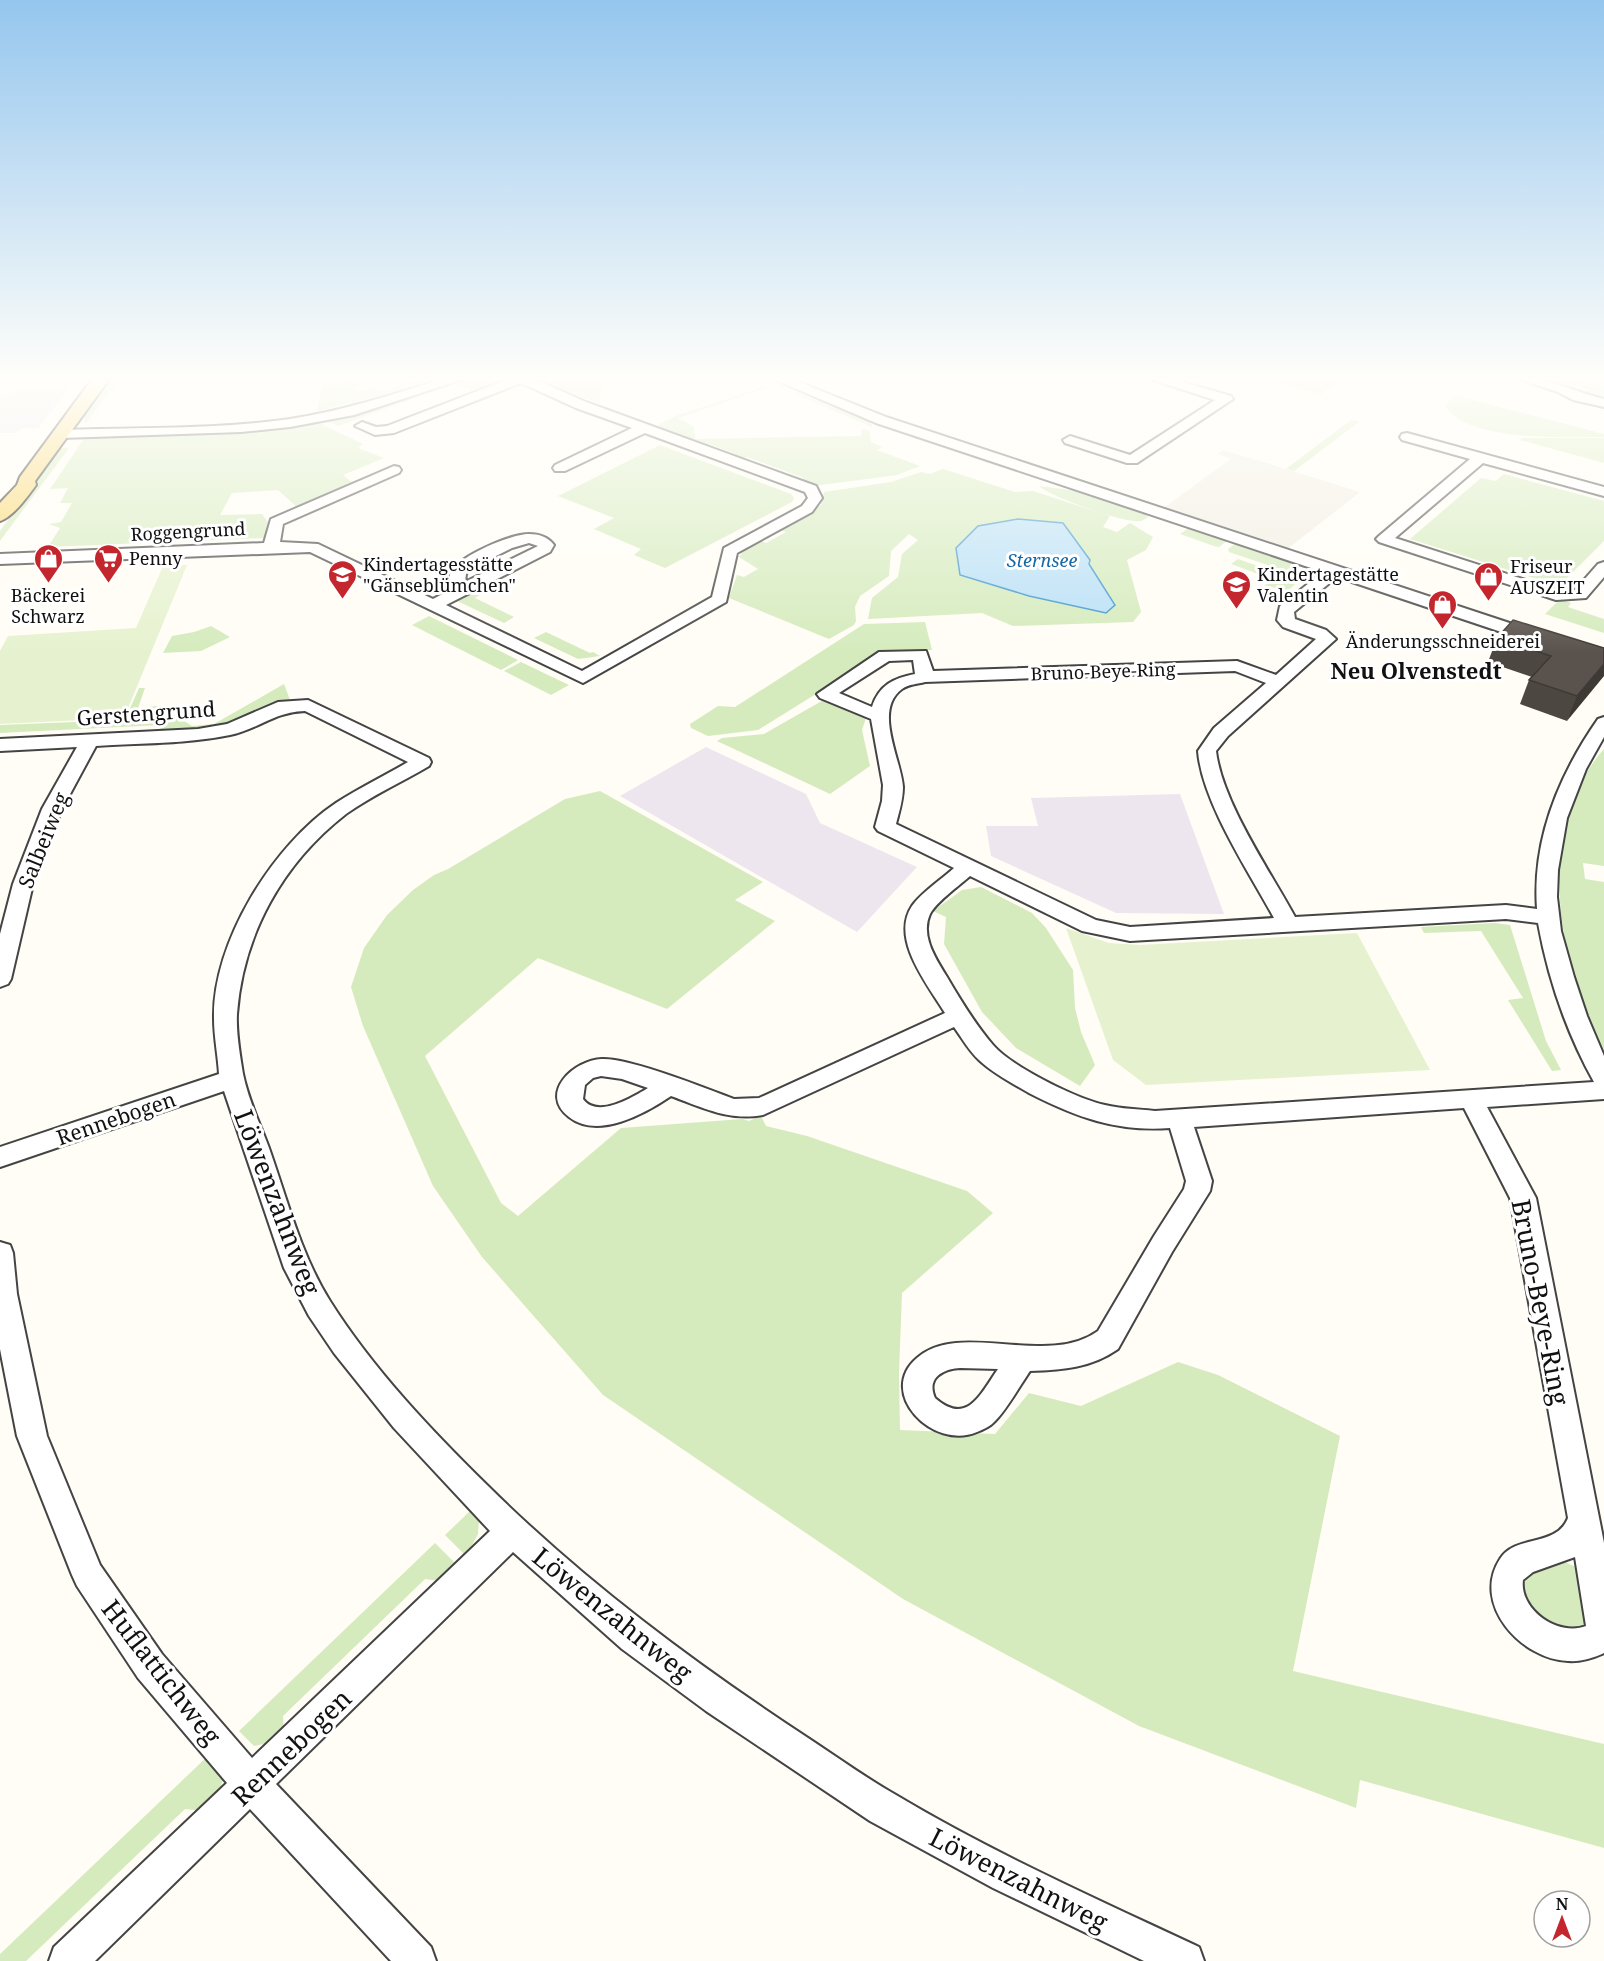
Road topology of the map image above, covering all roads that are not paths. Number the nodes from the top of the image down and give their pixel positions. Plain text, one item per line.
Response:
1 (35, 470) edge
2 (394, 470) dead end
3 (758, 470) edge
4 (1027, 470) edge
5 (1466, 470) edge
6 (1522, 470) edge
7 (1604, 492) edge
8 (2, 511) edge
9 (271, 546) junction
10 (0, 559) edge
11 (1604, 567) edge
12 (1334, 572) junction
13 (458, 592) junction
14 (433, 605) junction
15 (1550, 642) edge
16 (925, 677) junction
17 (1278, 682) junction
18 (879, 716) junction
19 (1604, 723) edge
20 (89, 741) junction
21 (0, 746) edge
22 (422, 762) joint
23 (967, 868) junction
24 (1549, 918) junction
25 (1288, 924) junction
26 (0, 979) edge
27 (958, 1016) junction
28 (1604, 1078) edge
29 (232, 1079) junction
30 (667, 1087) dead end
31 (1604, 1090) edge
32 (1471, 1099) junction
33 (1179, 1119) junction
34 (0, 1157) edge
35 (0, 1253) edge
36 (1023, 1357) dead end
37 (1584, 1516) dead end
38 (512, 1531) junction
39 (252, 1785) junction
40 (68, 1961) edge
41 (417, 1961) edge
42 (1185, 1961) edge

1 - 8 main road
2 - 9 street, Roggengrund
3 - 14 street, Roggengrund
4 - 12 street
5 - 11 street
6 - 7 street
9 - 10 street, Roggengrund
9 - 14 street, Roggengrund
12 - 15 street
12 - 17 street
13 - 13 street
13 - 14 street
16 - 17 street, Bruno-Beye-Ring
16 - 18 street, Bruno-Beye-Ring
16 - 18 street
17 - 25 street
18 - 23 street
19 - 24 street
20 - 21 street, Gerstengrund
20 - 22 street, Gerstengrund
20 - 26 street, Salbeiweg
22 - 29 street, Löwenzahnweg
23 - 25 street
23 - 27 street
24 - 25 street
24 - 28 street
27 - 30 street
27 - 33 street
29 - 34 street, Rennebogen
29 - 38 street, Löwenzahnweg
31 - 32 street
32 - 33 street
32 - 37 street, Bruno-Beye-Ring
33 - 36 street
35 - 39 street, Huflattichweg
38 - 39 street, Rennebogen
38 - 42 street, Löwenzahnweg
39 - 40 street, Rennebogen
39 - 41 street, Huflattichweg

